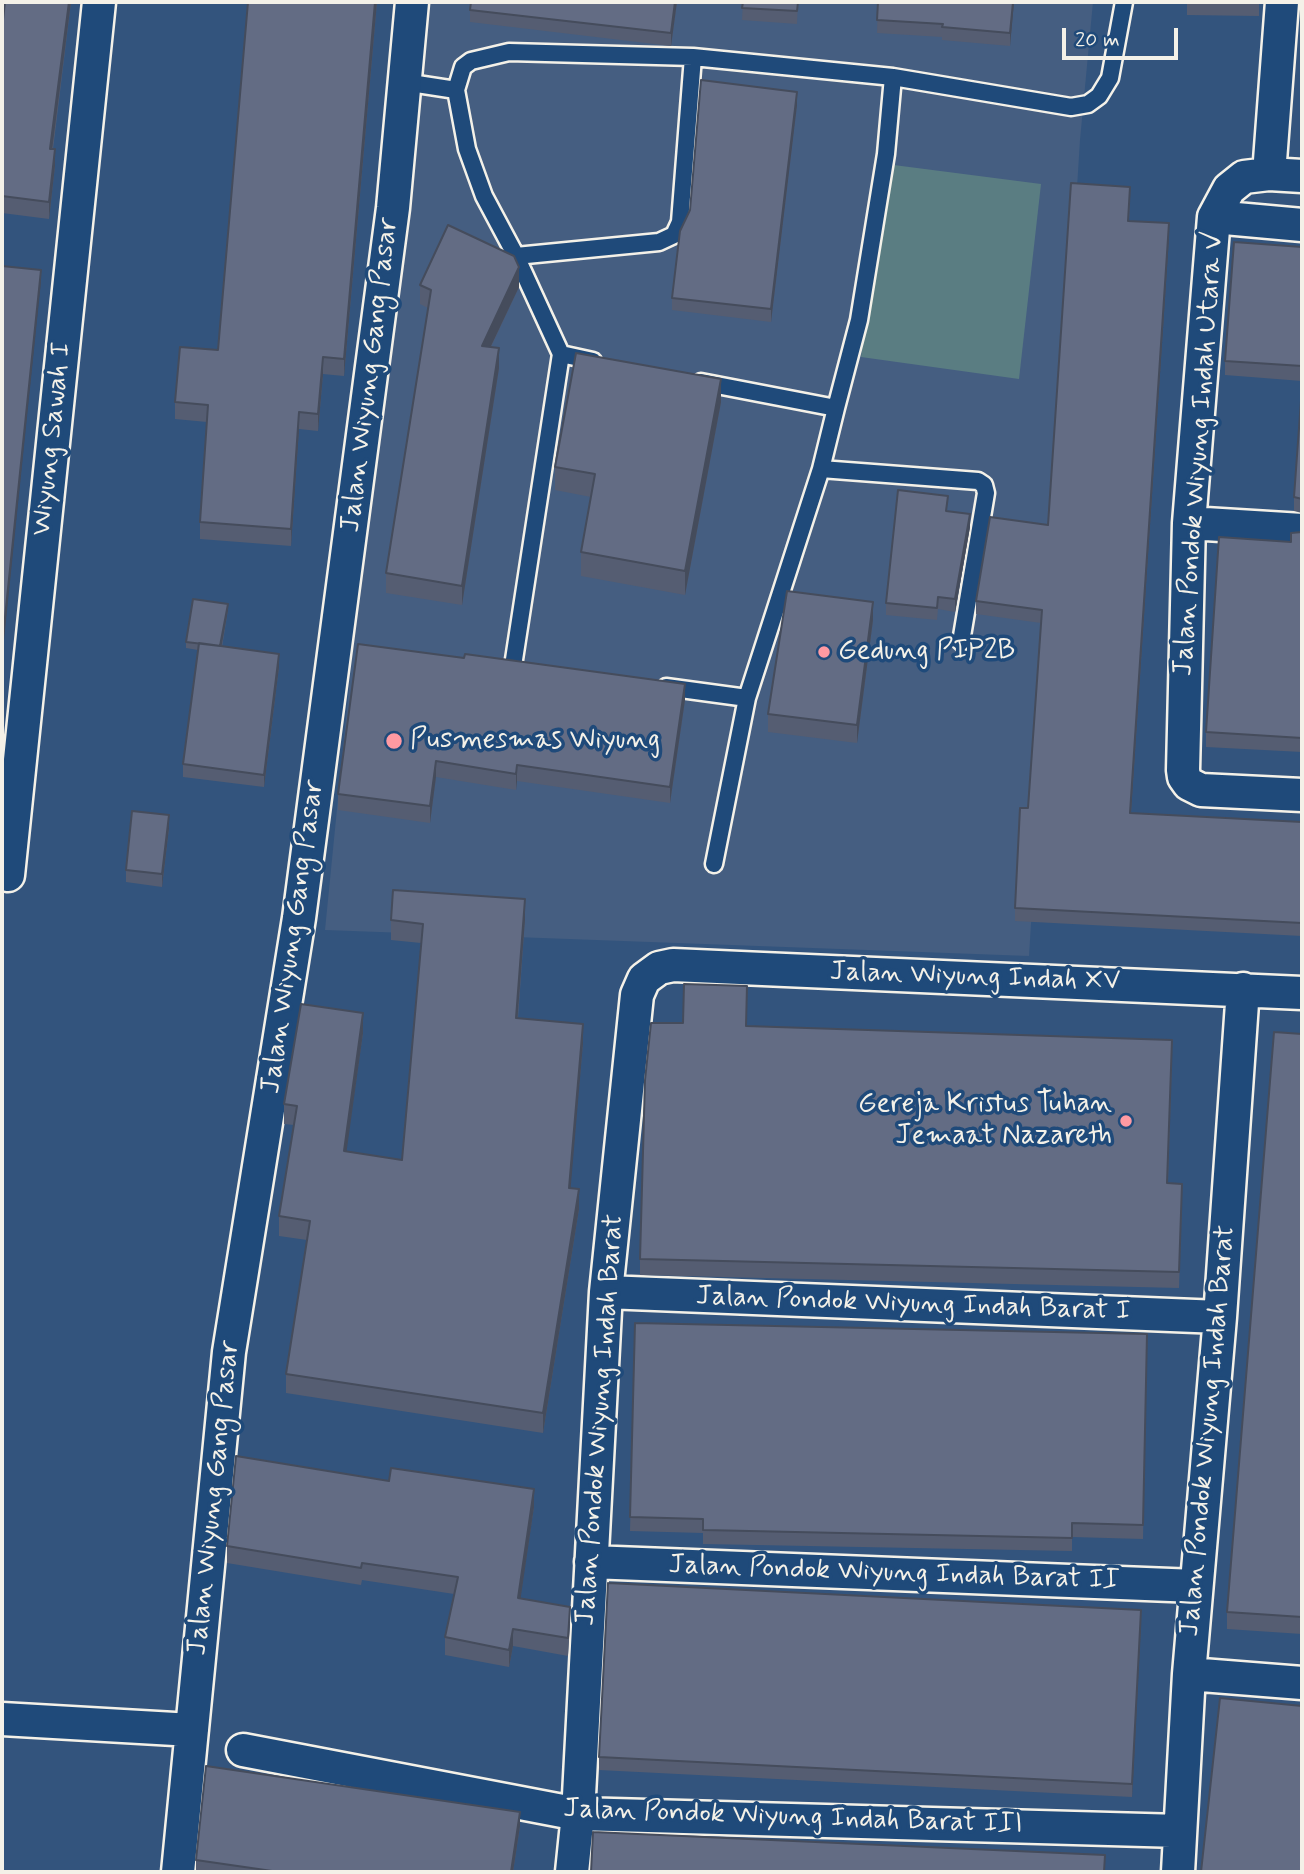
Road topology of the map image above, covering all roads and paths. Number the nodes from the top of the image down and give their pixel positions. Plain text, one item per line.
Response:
1 (99, 2) edge
2 (412, 2) edge
3 (1125, 2) edge
4 (1282, 2) edge
5 (693, 57) junction
6 (892, 77) junction
7 (404, 82) junction
8 (456, 90) junction
9 (1269, 174) junction
10 (1302, 176) edge
11 (1214, 217) junction
12 (1302, 225) edge
13 (516, 256) junction
14 (561, 355) junction
15 (613, 365) edge
16 (679, 377) edge
17 (836, 408) junction
18 (821, 469) junction
19 (1189, 523) junction
20 (1302, 530) edge
21 (961, 642) dead end
22 (513, 666) edge
23 (651, 685) edge
24 (747, 698) junction
25 (1302, 795) edge
26 (714, 864) dead end
27 (8, 876) dead end
28 (651, 974) joint
29 (1243, 989) junction
30 (1302, 993) edge
31 (606, 1292) junction
32 (1220, 1317) junction
33 (591, 1562) junction
34 (1196, 1586) junction
35 (1189, 1674) junction
36 (1302, 1683) edge
37 (2, 1719) edge
38 (192, 1730) junction
39 (243, 1750) dead end
40 (578, 1814) junction
41 (1180, 1831) junction
42 (178, 1872) edge
43 (572, 1872) edge
44 (1178, 1872) edge

1 - 27 street, Wiyung Sawah I
2 - 7 street, Jalan Wiyung Gang Pasar
3 - 6 lane
4 - 9 street
5 - 6 lane
5 - 8 lane
5 - 13 lane
6 - 17 lane
7 - 8 lane
7 - 38 street, Jalan Wiyung Gang Pasar
8 - 13 lane
9 - 10 street
9 - 11 street
11 - 12 street
11 - 19 street, Jalan Pondok Wiyung Indah Utara V
13 - 14 lane
14 - 15 lane
14 - 22 lane
16 - 17 lane
17 - 18 lane
18 - 21 lane
18 - 24 lane
19 - 20 street
19 - 25 street, Jalan Pondok Wiyung Indah Utara V
23 - 24 lane
24 - 26 lane
28 - 29 street, Jalan Wiyung Indah XV
28 - 31 street, Jalan Pondok Wiyung Indah Barat
29 - 30 street, Jalan Wiyung Indah XV
29 - 32 street, Jalan Pondok Wiyung Indah Barat
31 - 32 street, Jalan Pondok Wiyung Indah Barat I
31 - 33 street, Jalan Pondok Wiyung Indah Barat
32 - 34 street, Jalan Pondok Wiyung Indah Barat
33 - 34 street, Jalan Pondok Wiyung Indah Barat II
33 - 40 street, Jalan Pondok Wiyung Indah Barat
34 - 35 street, Jalan Pondok Wiyung Indah Barat
35 - 36 street
35 - 41 street, Jalan Pondok Wiyung Indah Barat
37 - 38 street
38 - 42 street, Jalan Wiyung Gang Pasar
39 - 40 street, Jalan Pondok Wiyung Indah Barat III
40 - 41 street, Jalan Pondok Wiyung Indah Barat III
40 - 43 street, Jalan Pondok Wiyung Indah Barat
41 - 44 street, Jalan Pondok Wiyung Indah Barat

